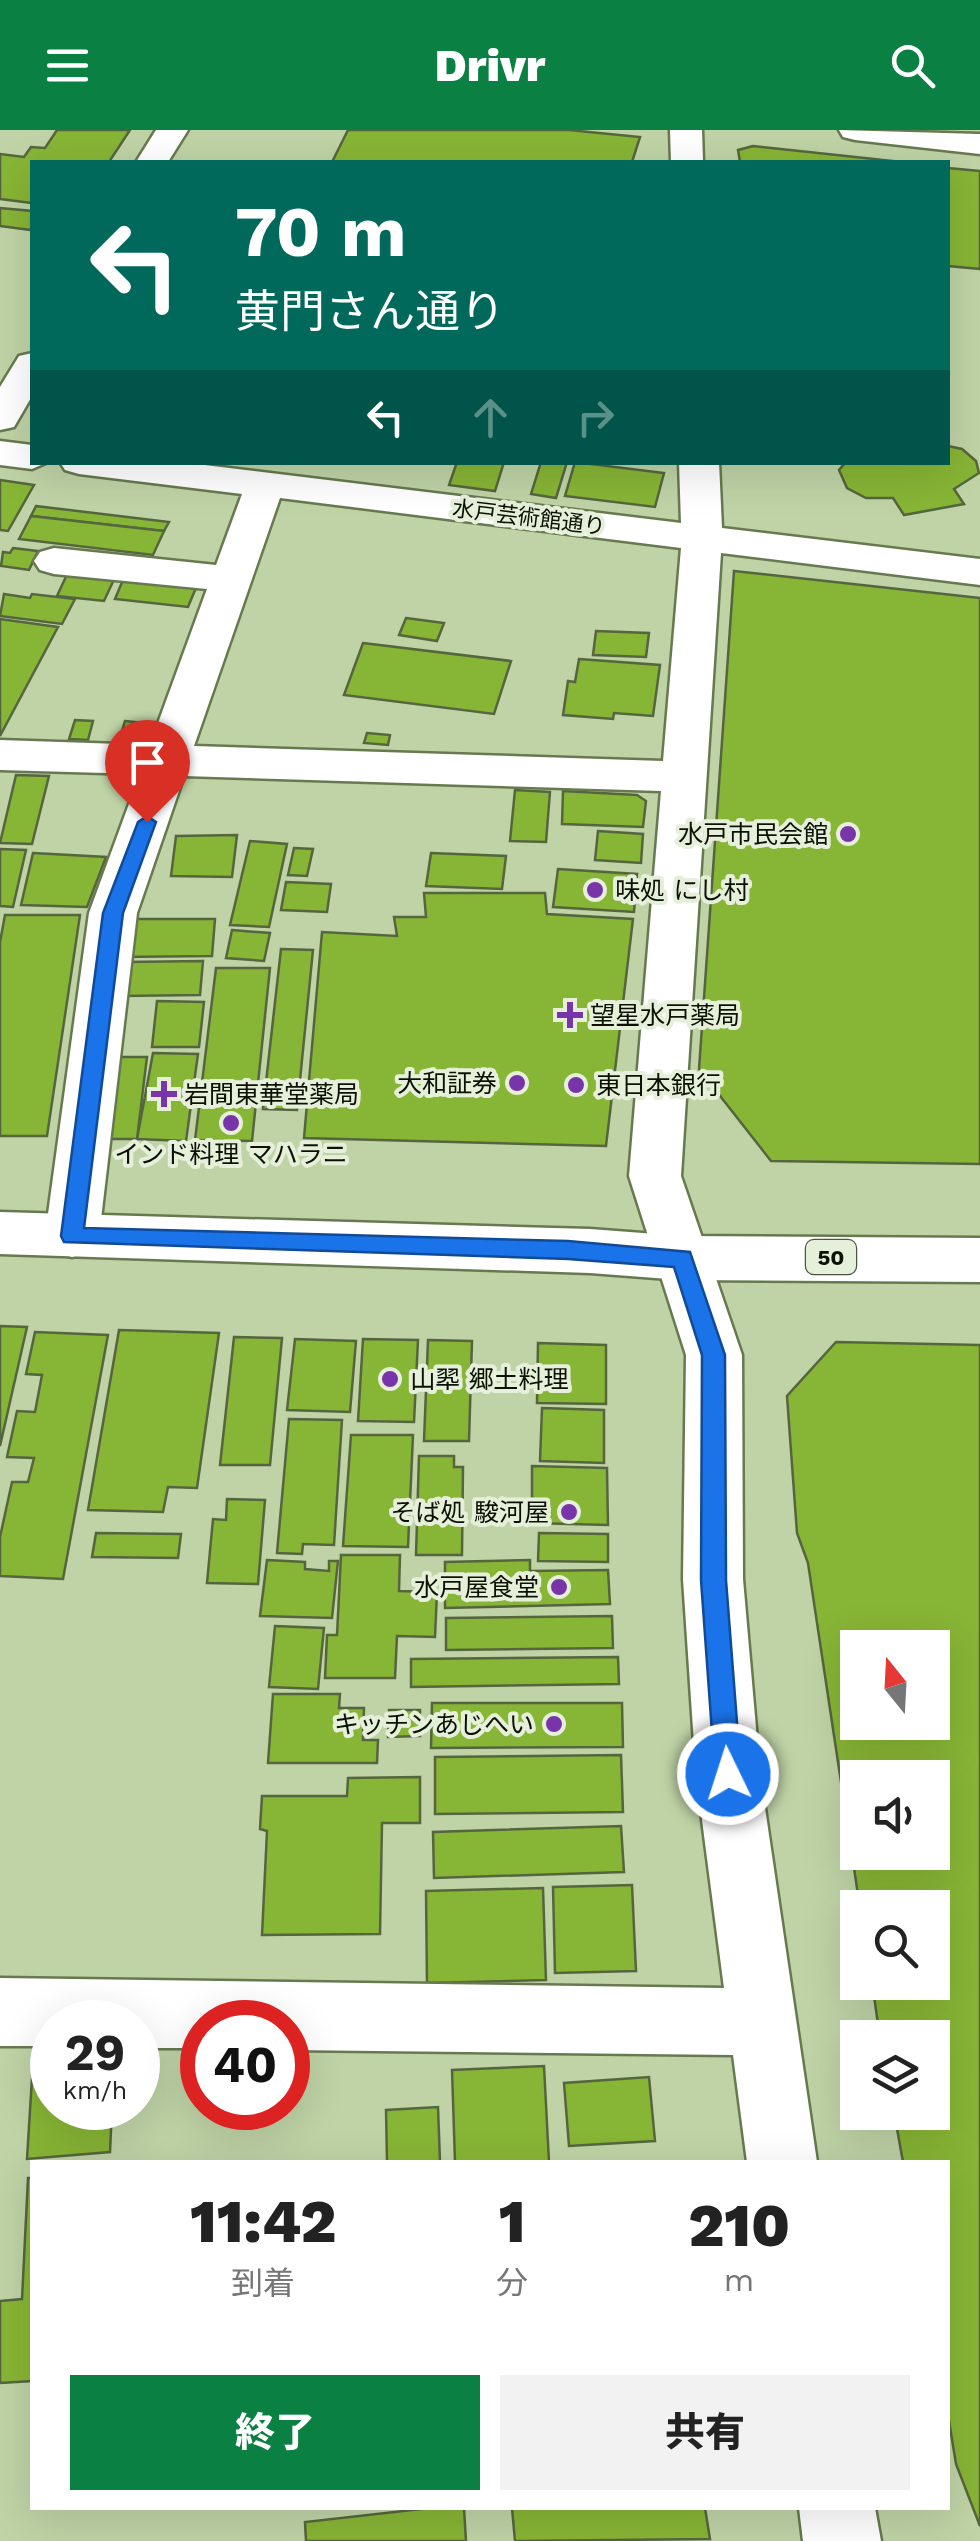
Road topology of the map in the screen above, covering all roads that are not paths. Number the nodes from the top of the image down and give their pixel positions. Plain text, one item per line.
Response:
1 (172, 130) edge
2 (686, 130) edge
3 (856, 130) edge
4 (980, 144) edge
5 (153, 160) edge
6 (687, 160) edge
7 (30, 367) edge
8 (0, 419) edge
9 (0, 453) edge
10 (30, 457) edge
11 (104, 465) edge
12 (699, 465) edge
13 (265, 484) junction
14 (702, 538) junction
15 (54, 561) dead end
16 (980, 572) edge
17 (230, 579) junction
18 (0, 755) edge
19 (170, 762) junction
20 (684, 777) junction
21 (0, 1234) edge
22 (72, 1236) junction
23 (682, 1258) junction
24 (980, 1260) edge
25 (0, 2012) edge
26 (760, 2022) junction
27 (782, 2160) edge
28 (836, 2510) edge
29 (842, 2541) edge

1 - 5 main road
2 - 6 main road
3 - 4 main road
7 - 8 main road
9 - 10 main road
11 - 13 main road, 水戸芸術館通り
12 - 14 main road
13 - 14 main road, 水戸芸術館通り
13 - 17 main road
14 - 16 main road, 水戸芸術館通り
14 - 20 main road
15 - 17 main road
17 - 19 main road
18 - 19 main road
19 - 20 main road
19 - 22 main road
20 - 23 main road
21 - 22 main road, 50
22 - 23 main road, 50
23 - 24 main road, 50
23 - 26 main road
25 - 26 main road
26 - 27 main road
28 - 29 main road

